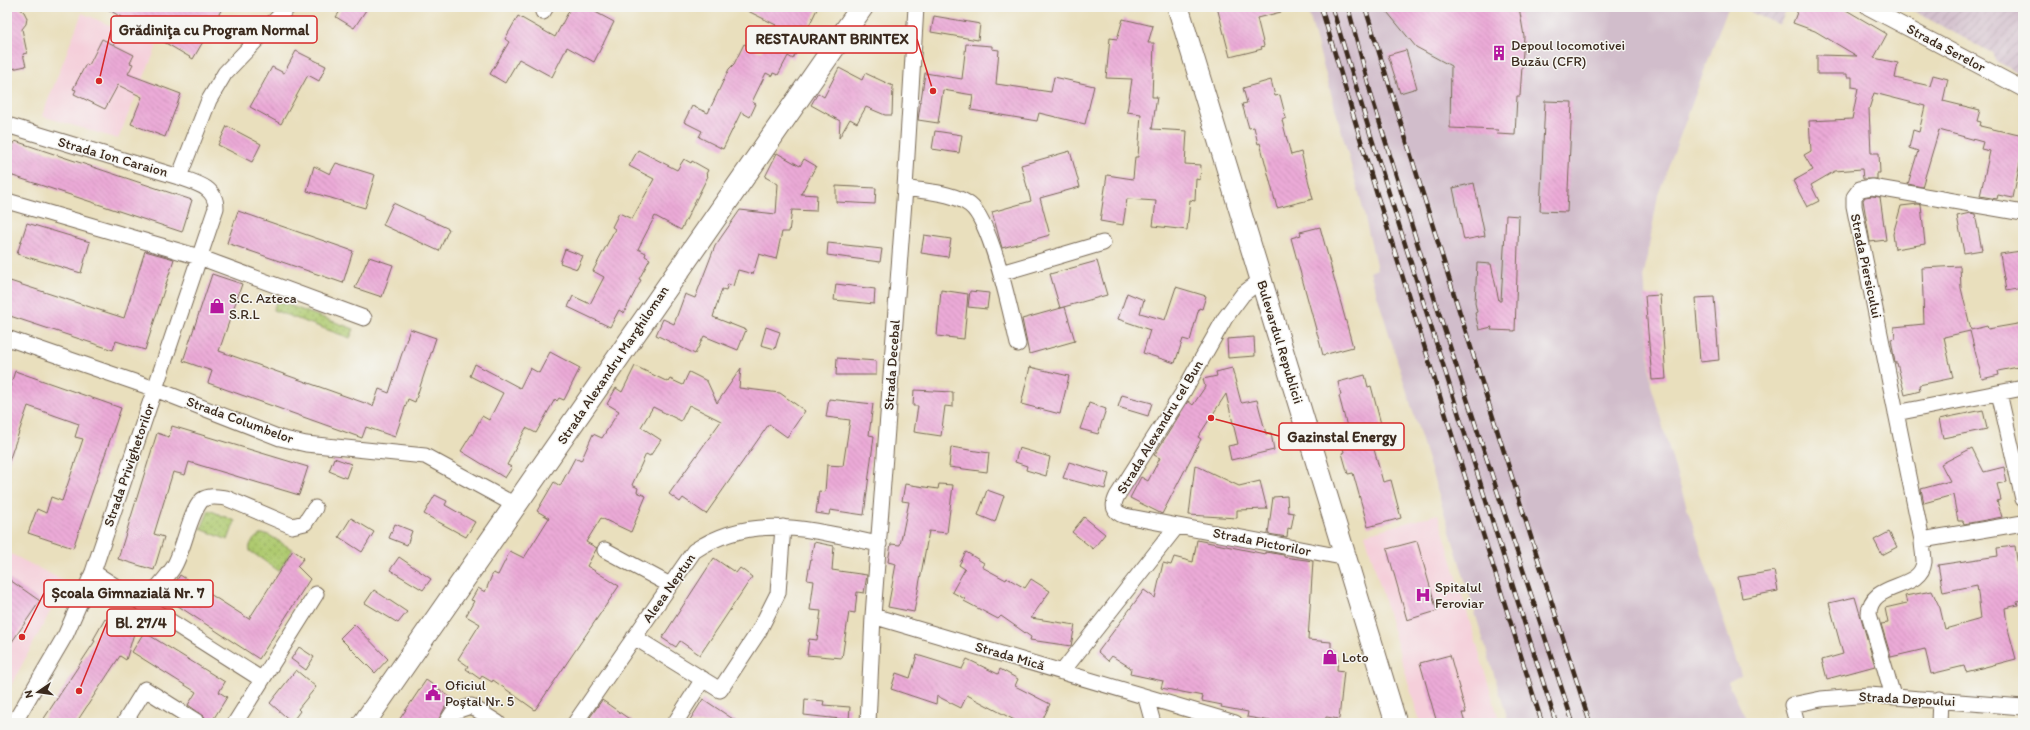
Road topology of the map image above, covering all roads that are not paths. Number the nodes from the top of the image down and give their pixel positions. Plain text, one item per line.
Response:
1 (288, 7) edge
2 (862, 7) edge
3 (916, 7) edge
4 (1178, 7) edge
5 (1192, 7) edge
6 (1868, 7) edge
7 (1199, 81) junction
8 (2023, 89) edge
9 (7, 126) edge
10 (180, 176) junction
11 (905, 188) junction
12 (214, 196) joint
13 (7, 201) edge
14 (2023, 213) edge
15 (1103, 243) dead end
16 (199, 257) junction
17 (1001, 272) junction
18 (1261, 280) junction
19 (364, 318) dead end
20 (7, 338) edge
21 (1018, 344) dead end
22 (2023, 388) edge
23 (155, 389) junction
24 (1999, 393) junction
25 (1896, 413) junction
26 (2023, 499) edge
27 (517, 506) junction
28 (315, 508) dead end
29 (2023, 523) edge
30 (1177, 526) junction
31 (783, 527) junction
32 (1922, 540) junction
33 (879, 544) junction
34 (605, 550) dead end
35 (1347, 558) junction
36 (93, 572) junction
37 (670, 585) junction
38 (316, 594) dead end
39 (144, 603) junction
40 (873, 616) junction
41 (634, 637) junction
42 (1062, 672) junction
43 (261, 679) junction
44 (703, 679) junction
45 (1893, 696) junction
46 (1146, 698) junction
47 (1940, 699) junction
48 (2023, 708) edge
49 (14, 723) edge
50 (124, 723) edge
51 (199, 723) edge
52 (235, 723) edge
53 (366, 723) edge
54 (446, 723) edge
55 (498, 723) edge
56 (575, 723) edge
57 (676, 723) edge
58 (868, 723) edge
59 (1153, 723) edge
60 (1235, 723) edge
61 (1396, 723) edge
62 (1797, 723) edge
63 (1939, 723) edge

1 - 10 street
2 - 27 main road, Strada Alexandru Marghiloman
3 - 11 street, Strada Decebal
4 - 7 main road, Bulevardul Republicii
5 - 7 main road
6 - 8 street, Strada Serelor
7 - 18 main road, Bulevardul Republicii
9 - 10 street, Strada Ion Caraion
10 - 12 street, Strada Ion Caraion
11 - 17 street
11 - 33 street, Strada Decebal
12 - 16 street, Strada Privighetorilor
13 - 16 street
14 - 25 street, Strada Piersicului
15 - 17 street
16 - 19 street
16 - 23 street, Strada Privighetorilor
17 - 21 street
18 - 30 street, Strada Alexandru cel Bun
18 - 35 main road, Bulevardul Republicii
20 - 23 street, Strada Columbelor
22 - 24 street
23 - 27 street, Strada Columbelor
23 - 36 street, Strada Privighetorilor
24 - 25 street
24 - 26 street
25 - 32 street, Strada Piersicului
27 - 53 main road, Strada Alexandru Marghiloman
28 - 39 street
29 - 32 street
30 - 35 street, Strada Pictorilor
30 - 42 street
31 - 33 street, Aleea Neptun
31 - 37 street, Aleea Neptun
31 - 44 street
32 - 45 street, Strada Piersicului
33 - 40 street, Strada Decebal
34 - 37 street
35 - 61 main road, Bulevardul Republicii
36 - 39 street
36 - 49 street, Strada Privighetorilor
37 - 41 street, Aleea Neptun
38 - 43 street
39 - 43 street
40 - 42 street, Strada Mică
40 - 58 street, Strada Decebal
41 - 44 street
41 - 56 street, Aleea Neptun
42 - 46 street, Strada Mică
43 - 52 street
44 - 57 street
45 - 47 street, Strada Depoului
45 - 62 street, Strada Depoului
46 - 59 street
46 - 60 street, Strada Mică
47 - 48 street, Strada Depoului
47 - 63 street
50 - 51 street
54 - 55 street

